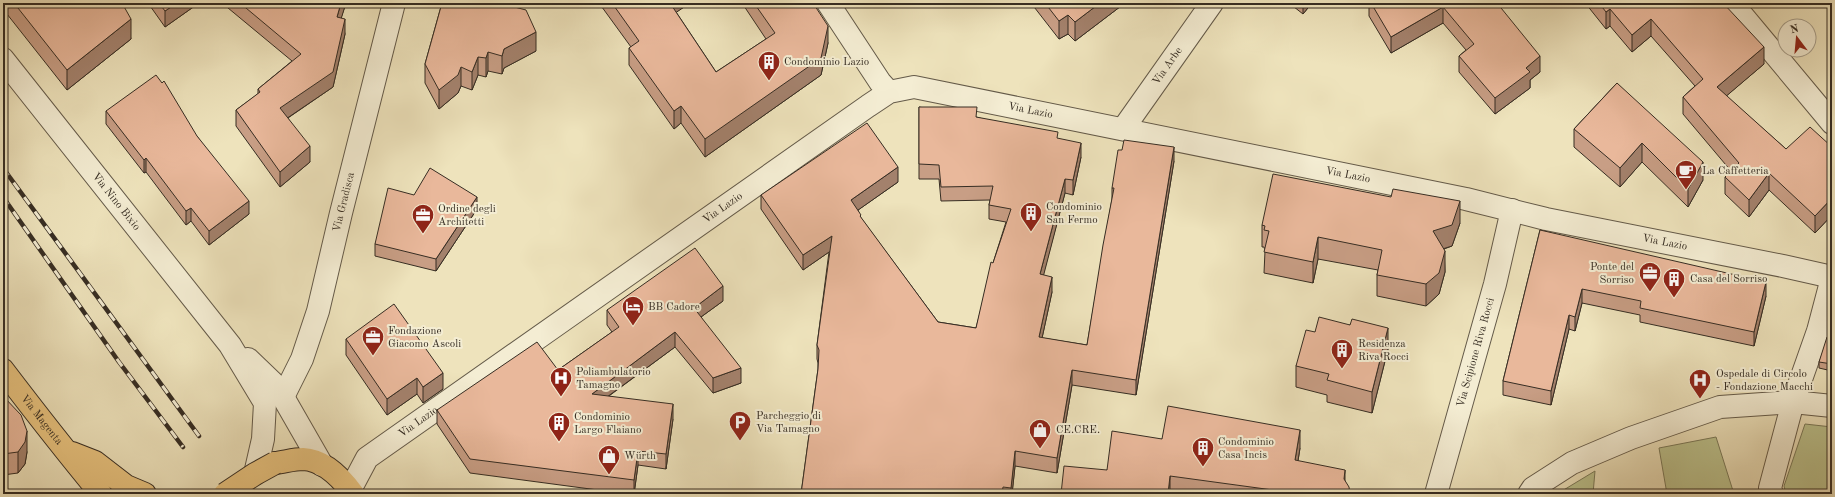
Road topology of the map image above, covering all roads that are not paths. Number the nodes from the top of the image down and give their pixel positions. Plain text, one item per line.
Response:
1 (394, 3) edge
2 (828, 3) edge
3 (1212, 3) edge
4 (1732, 3) edge
5 (3, 59) edge
6 (889, 92) junction
7 (1832, 123) edge
8 (1123, 129) junction
9 (1512, 210) junction
10 (1832, 278) edge
11 (230, 345) junction
12 (3, 370) edge
13 (283, 397) junction
14 (1793, 402) junction
15 (1832, 406) edge
16 (65, 450) junction
17 (322, 465) junction
18 (255, 474) junction
19 (352, 492) edge
20 (224, 493) edge
21 (101, 494) edge
22 (145, 494) edge
23 (1436, 494) edge
24 (1529, 494) edge
25 (1772, 494) edge

1 - 13 street, Via Gradisca
2 - 6 street
3 - 8 street, Via Arbe
4 - 7 street
5 - 11 street, Via Nino Bixio
6 - 8 street, Via Lazio
6 - 19 street, Via Lazio
8 - 9 street, Via Lazio
9 - 10 street, Via Lazio
9 - 23 street, Via Scipione Riva Rocci
10 - 14 street
11 - 13 street, Via Nino Bixio
11 - 18 street, Via Nino Bixio
12 - 16 main road, Via Magenta
13 - 17 street, Via Nino Bixio
14 - 15 street
14 - 24 street
14 - 25 street
16 - 21 main road, Via Magenta
16 - 22 main road, Via Magenta
17 - 18 main road, bridge
17 - 19 main road
18 - 20 main road, bridge

